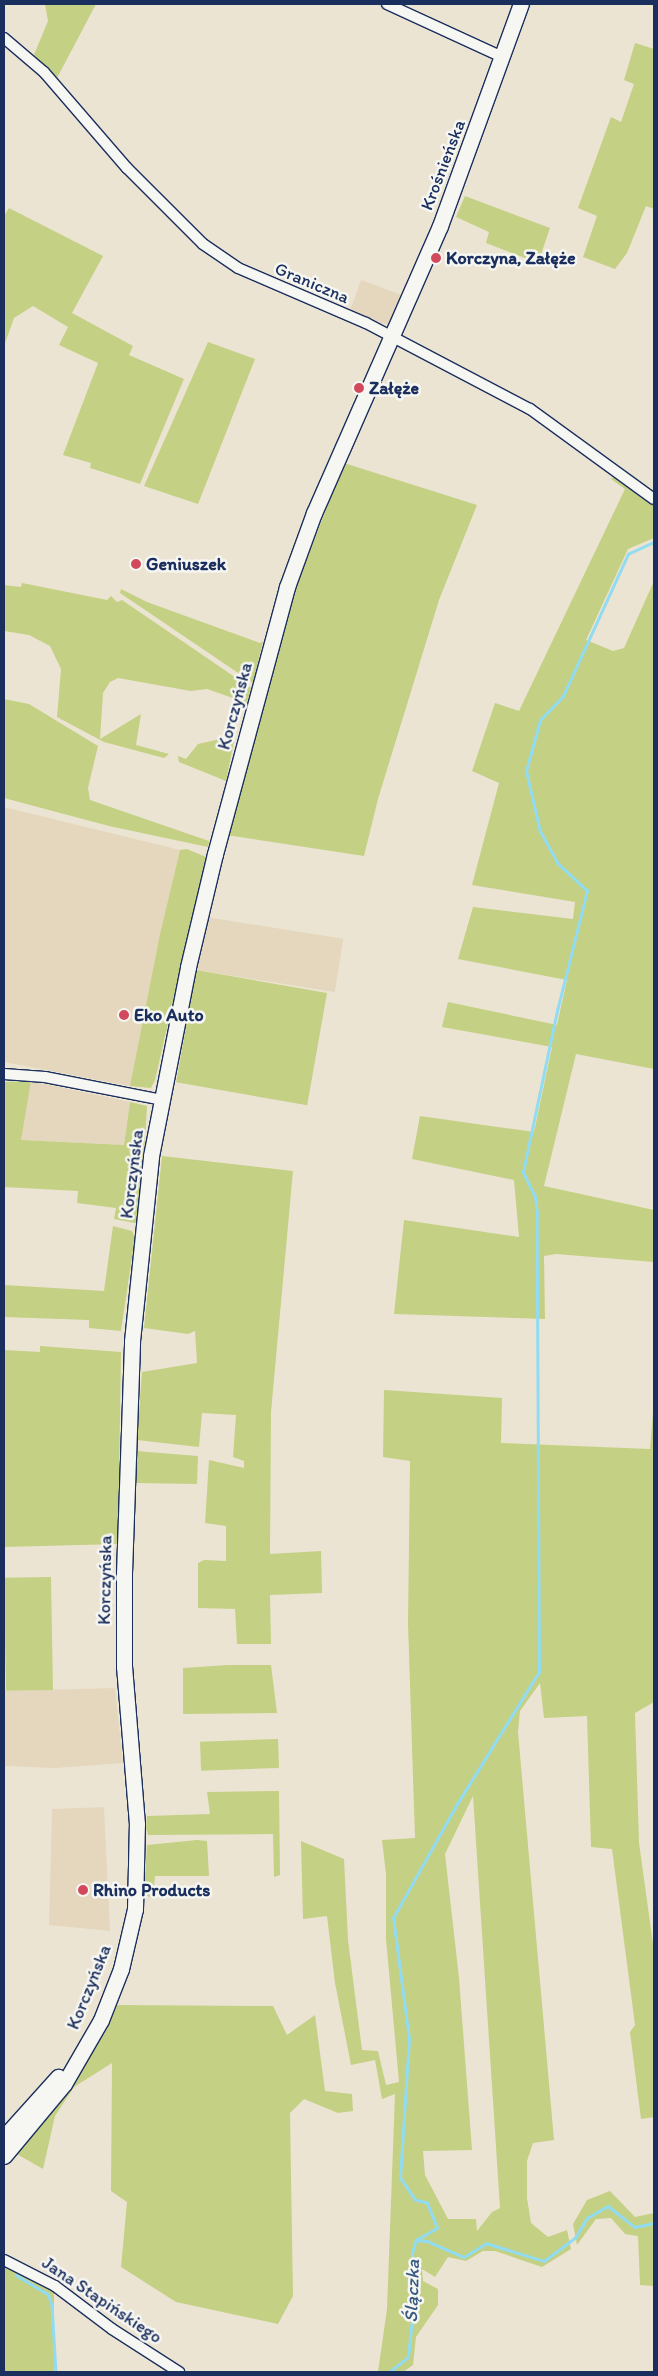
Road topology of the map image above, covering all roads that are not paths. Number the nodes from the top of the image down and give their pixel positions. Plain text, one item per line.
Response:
1 (386, 4) edge
2 (520, 4) edge
3 (4, 38) edge
4 (502, 57) junction
5 (394, 337) junction
6 (654, 499) edge
7 (4, 1074) edge
8 (162, 1100) junction
9 (10, 2131) edge
10 (4, 2156) edge
11 (4, 2260) edge
12 (179, 2372) edge

1 - 4 street
2 - 4 main road, Krośnieńska
3 - 5 street, Graniczna
4 - 5 main road, Krośnieńska
5 - 6 street, Graniczna
5 - 8 main road, Korczyńska
7 - 8 street
8 - 9 main road, Korczyńska
9 - 10 main road, Korczyńska
11 - 12 street, Jana Stapińskiego

